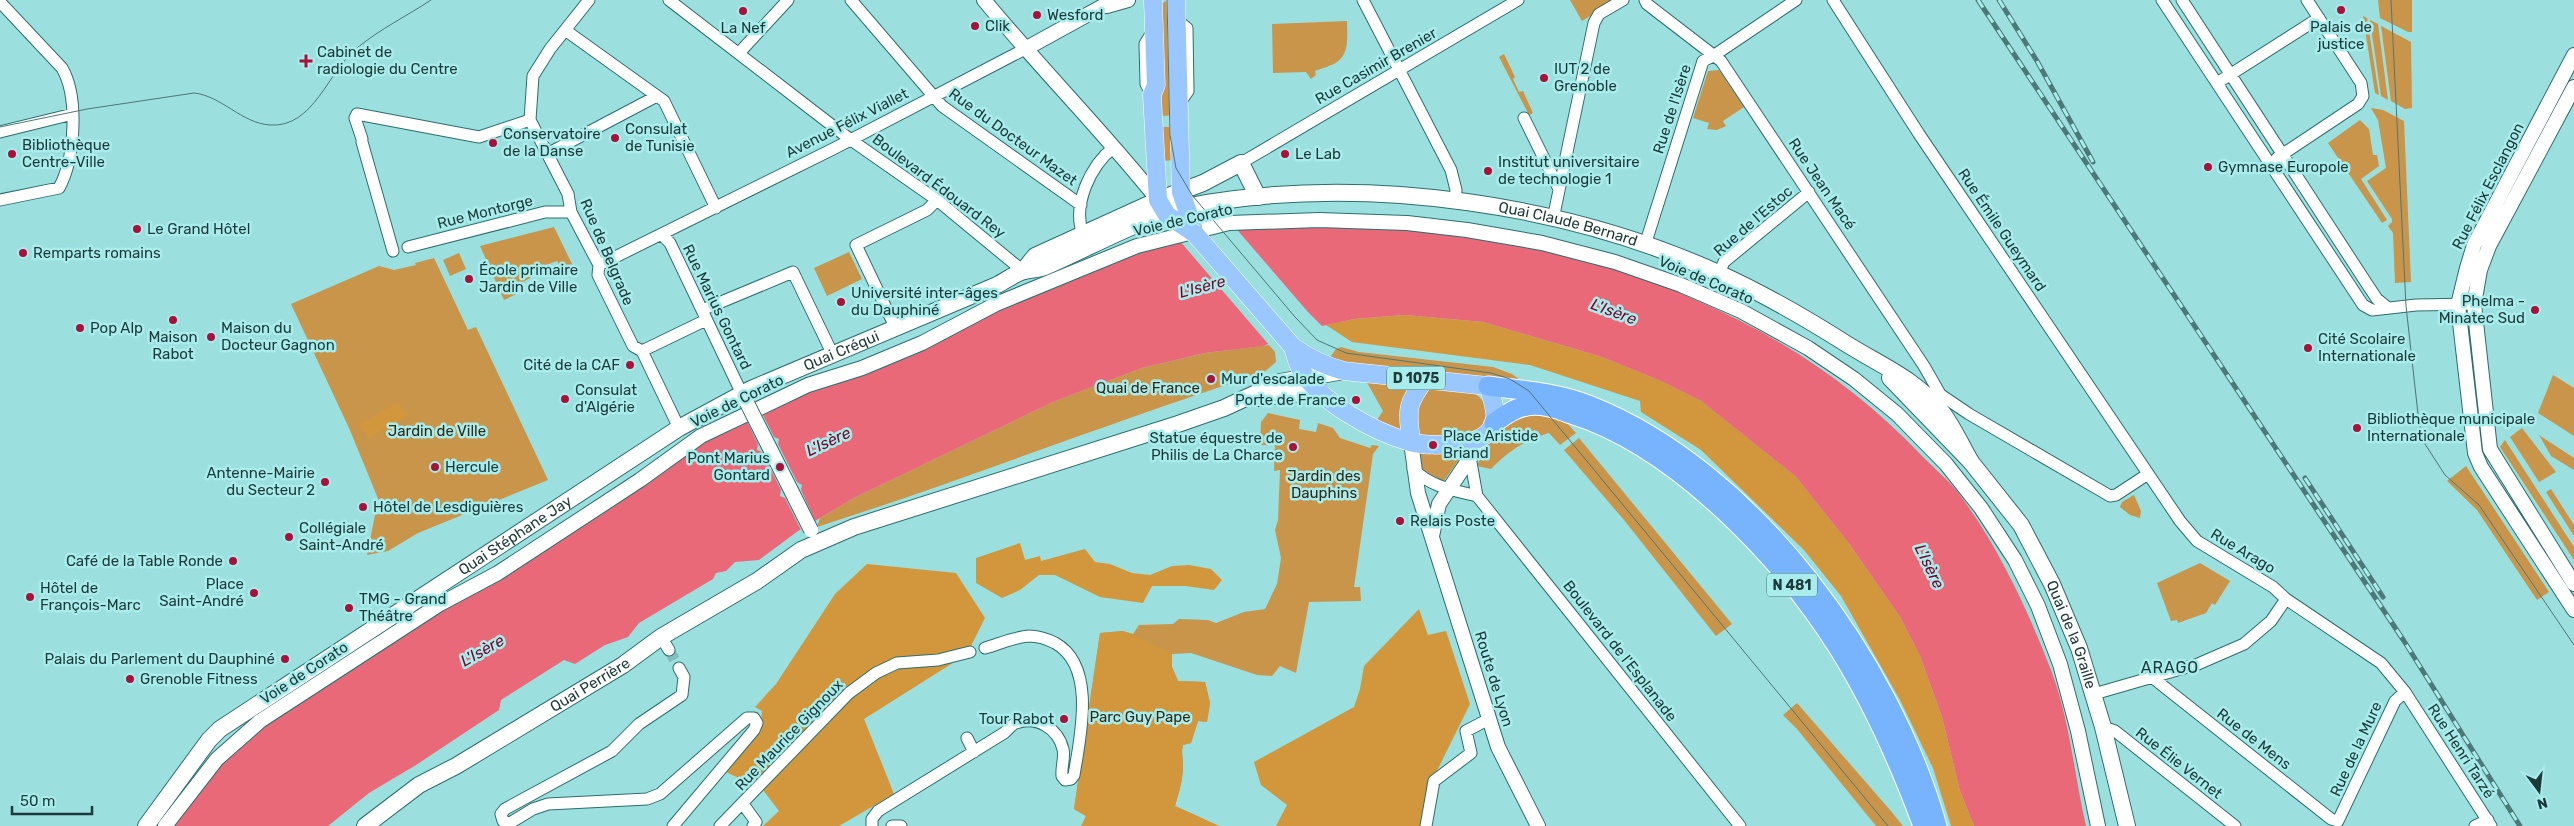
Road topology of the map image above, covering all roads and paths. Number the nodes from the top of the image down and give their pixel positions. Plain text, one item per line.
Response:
1 (589, 0) edge
2 (669, 0) edge
3 (788, 0) edge
4 (851, 0) edge
5 (984, 0) edge
6 (1128, 0) edge
7 (1153, 0) edge
8 (1176, 0) edge
9 (1363, 0) edge
10 (1518, 0) edge
11 (1623, 0) edge
12 (1645, 0) edge
13 (1796, 0) edge
14 (1833, 0) edge
15 (2182, 0) edge
16 (2307, 0) edge
17 (2166, 1) edge
18 (0, 2) edge
19 (1111, 3) edge
20 (2319, 18) junction
21 (564, 30) junction
22 (1025, 49) junction
23 (739, 53) junction
24 (2574, 55) edge
25 (1714, 56) junction
26 (1399, 70) junction
27 (2231, 74) junction
28 (2217, 83) junction
29 (2574, 87) edge
30 (657, 96) junction
31 (934, 96) junction
32 (73, 114) junction
33 (1524, 118) dead end
34 (530, 120) junction
35 (2540, 120) junction
36 (0, 132) edge
37 (2549, 135) junction
38 (851, 140) junction
39 (1113, 146) junction
40 (547, 154) junction
41 (2283, 154) junction
42 (1245, 160) junction
43 (2269, 163) junction
44 (1559, 189) junction
45 (1809, 192) junction
46 (1258, 197) junction
47 (0, 200) edge
48 (937, 200) junction
49 (1184, 200) junction
50 (1455, 201) junction
51 (1081, 205) junction
52 (1162, 207) junction
53 (716, 208) junction
54 (571, 212) junction
55 (1553, 219) junction
56 (1192, 230) junction
57 (662, 235) junction
58 (1079, 242) junction
59 (1645, 245) junction
60 (408, 247) dead end
61 (393, 251) dead end
62 (599, 265) junction
63 (1023, 271) junction
64 (1719, 273) junction
65 (2474, 304) junction
66 (2458, 305) junction
67 (2388, 308) junction
68 (704, 315) junction
69 (896, 329) junction
70 (1855, 349) junction
71 (642, 351) junction
72 (1298, 353) junction
73 (833, 356) junction
74 (1344, 371) junction
75 (1898, 373) junction
76 (1307, 378) junction
77 (1425, 379) junction
78 (1488, 386) junction
79 (1320, 391) junction
80 (1940, 394) junction
81 (744, 399) junction
82 (1245, 399) junction
83 (1919, 407) junction
84 (1941, 410) junction
85 (1959, 417) junction
86 (679, 428) junction
87 (1489, 430) junction
88 (1411, 442) junction
89 (1470, 457) junction
90 (1971, 462) junction
91 (1414, 469) junction
92 (2148, 474) junction
93 (1449, 489) junction
94 (1477, 496) junction
95 (813, 536) junction
96 (1432, 537) junction
97 (2574, 584) edge
98 (2286, 599) junction
99 (2574, 610) edge
100 (985, 648) dead end
101 (970, 652) dead end
102 (680, 668) tunnel mouth
103 (2153, 678) junction
104 (2405, 692) junction
105 (2094, 694) junction
106 (1489, 719) junction
107 (2103, 727) junction
108 (967, 738) dead end
109 (974, 752) junction
110 (743, 804) junction
111 (2338, 821) joint
112 (2489, 823) edge
113 (146, 826) edge
114 (165, 826) edge
115 (365, 826) edge
116 (673, 826) edge
117 (720, 826) edge
118 (753, 826) edge
119 (872, 826) edge
120 (892, 826) edge
121 (902, 826) edge
122 (1426, 826) edge
123 (1538, 826) edge
124 (1740, 826) edge
125 (1922, 826) edge
126 (1938, 826) edge
127 (2098, 826) edge
128 (2127, 826) edge
129 (2234, 826) edge
130 (2475, 826) edge

1 - 21 street
2 - 23 street, Boulevard Édouard Rey
3 - 23 street
4 - 31 street, Rue du Docteur Mazet
5 - 22 street
6 - 19 street, Avenue Félix Viallet
7 - 52 main road
8 - 49 main road, D 1075
9 - 26 street
10 - 26 street, Rue Casimir Brenier
11 - 44 street
12 - 25 street, Rue Jean Macé
13 - 25 street, Rue de l'Isère
14 - 92 street, Rue Émile Gueymard
15 - 27 street
16 - 20 street
17 - 28 street
18 - 32 street
19 - 22 street, Avenue Félix Viallet
20 - 27 street
20 - 41 street
21 - 30 street
21 - 34 street
22 - 31 street, Avenue Félix Viallet
22 - 39 street
23 - 38 street, Boulevard Édouard Rey
24 - 35 street, Rue Félix Esclangon
25 - 45 street, Rue Jean Macé
25 - 59 street, Rue de l'Isère
26 - 42 street, Rue Casimir Brenier
26 - 50 street
27 - 28 street
27 - 41 street
28 - 43 street
29 - 37 street, Rue Félix Esclangon
30 - 40 street
30 - 53 street
31 - 38 street, Avenue Félix Viallet
31 - 51 street, Rue du Docteur Mazet
32 - 36 street
32 - 47 street
33 - 44 street
34 - 40 street, Rue de Belgrade
34 - 61 street
35 - 37 street
35 - 66 street, Rue Félix Esclangon
37 - 65 street, Rue Félix Esclangon
38 - 48 street, Boulevard Édouard Rey
38 - 53 street, Avenue Félix Viallet
39 - 51 street
39 - 52 street
40 - 54 street, Rue de Belgrade
41 - 43 street
41 - 67 street
42 - 46 main road
42 - 49 main road
43 - 67 street
44 - 55 street
45 - 64 street, Rue de l'Estoc
45 - 80 street, Rue Jean Macé
46 - 49 main road, Quai Claude Bernard
46 - 50 main road, Quai Claude Bernard
48 - 63 street, Boulevard Édouard Rey
48 - 69 street
49 - 52 main road, Quai Créqui
49 - 56 main road, D 1075
50 - 55 main road, Quai Claude Bernard
51 - 58 street
52 - 56 main road, D 1075
52 - 58 main road, Quai Créqui
53 - 57 street, Avenue Félix Viallet
54 - 60 street, Rue Montorge
54 - 62 street, Rue de Belgrade
55 - 59 main road, Quai Claude Bernard
56 - 72 main road, D 1075
57 - 62 street, Avenue Félix Viallet
57 - 68 street, Rue Marius Gontard
58 - 63 main road, Quai Créqui
59 - 64 main road, Quai Claude Bernard
62 - 71 street, Rue de Belgrade
63 - 69 main road, Quai Créqui
64 - 70 main road, Quai Claude Bernard
65 - 66 street
65 - 97 street, Rue Félix Esclangon
66 - 67 street
66 - 99 street, Rue Félix Esclangon
68 - 71 street
68 - 73 street
68 - 81 street, Rue Marius Gontard
69 - 73 main road, Quai Créqui
70 - 75 main road, Quai Claude Bernard
70 - 83 main road, Quai Claude Bernard
71 - 86 street, Rue de Belgrade
72 - 74 main road, D 1075
72 - 76 main road, D 1075
73 - 81 main road, Quai Créqui
74 - 76 main road
74 - 77 main road, D 1075
75 - 80 street
75 - 84 main road, Quai Claude Bernard
76 - 79 main road, D 1075
76 - 82 main road
77 - 78 main road, D 1075
77 - 88 main road
78 - 87 main road
78 - 126 highway, N 481
79 - 82 main road
79 - 88 main road, D 1075
80 - 84 street, Rue Jean Macé
80 - 85 street
81 - 86 main road, Quai Stéphane Jay
81 - 95 street, bridge
82 - 95 main road
83 - 84 street
83 - 90 main road, Quai Claude Bernard
84 - 85 main road, Quai Claude Bernard
85 - 90 main road, Quai Claude Bernard
85 - 92 street
86 - 113 main road, Quai Stéphane Jay
87 - 88 main road
87 - 89 street
87 - 125 highway, N 481
88 - 91 street
89 - 93 street
89 - 94 street
90 - 105 main road, Quai de la Graille
91 - 93 street
91 - 96 street
92 - 98 street, Rue Arago
93 - 94 street
93 - 96 street
94 - 124 street, Boulevard de l'Esplanade
95 - 115 main road, Quai Perrière
96 - 106 street, Route de Lyon
98 - 103 street
98 - 104 street, Rue Arago
100 - 109 street
101 - 110 street, Rue Maurice Gignoux
102 - 116 street, Rue Maurice Gignoux
103 - 105 street
103 - 111 street, Rue de Mens
104 - 111 street, Rue de la Mure
104 - 112 street, Rue Henri Tarzé
105 - 107 main road, Quai de la Graille
106 - 122 street
106 - 123 street, Route de Lyon
107 - 128 main road, Quai de la Graille
107 - 129 street, Rue Élie Vernet
108 - 109 street
109 - 119 street
110 - 117 street, Rue Maurice Gignoux
110 - 118 street
112 - 130 street
114 - 127 street, Voie de Corato
120 - 121 street

